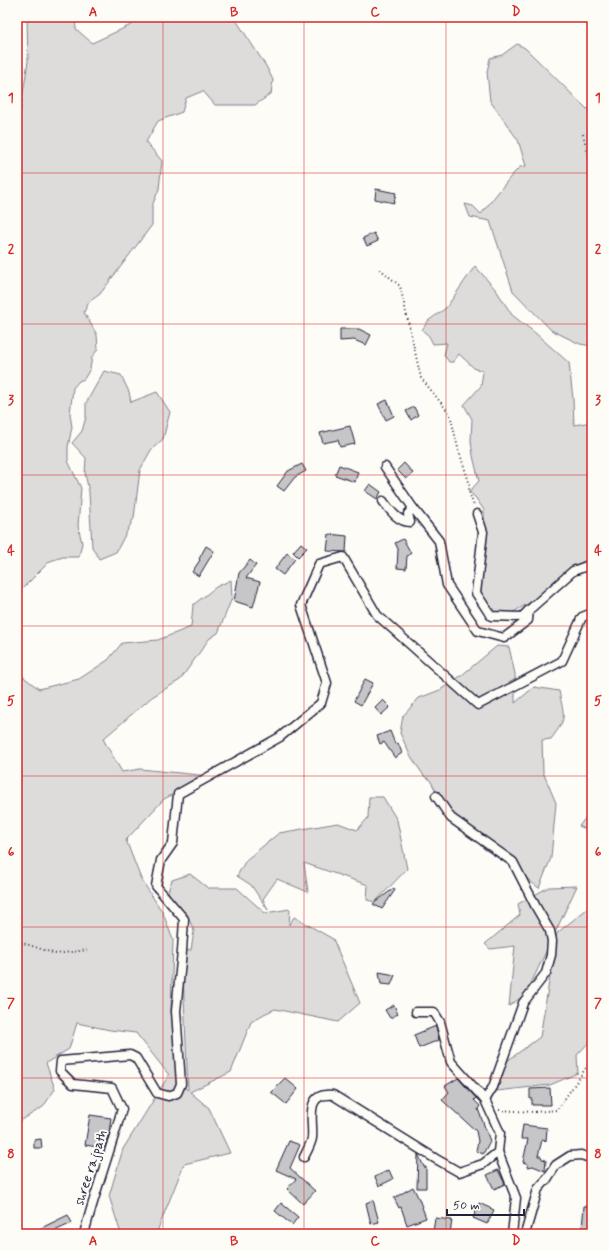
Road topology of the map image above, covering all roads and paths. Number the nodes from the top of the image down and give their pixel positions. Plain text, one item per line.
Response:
1 (583, 134) dead end
2 (592, 160) edge
3 (380, 269) dead end
4 (385, 466) dead end
5 (383, 502) dead end
6 (413, 508) junction
7 (477, 514) joint
8 (592, 564) edge
9 (529, 610) junction
10 (592, 613) edge
11 (436, 796) dead end
12 (17, 940) edge
13 (87, 950) dead end
14 (416, 1012) dead end
15 (592, 1059) edge
16 (485, 1100) junction
17 (490, 1110) junction
18 (498, 1152) junction
19 (304, 1157) dead end
20 (592, 1161) edge
21 (84, 1234) edge
22 (512, 1234) edge
23 (525, 1234) edge

1 - 2 path
3 - 7 path
4 - 6 street
5 - 6 street
6 - 9 street
7 - 9 street
8 - 9 street
10 - 21 street, shree rajpath
11 - 16 street
12 - 13 path
14 - 16 street
15 - 17 path
16 - 17 street
17 - 18 street
18 - 19 street
18 - 22 street
20 - 23 street

